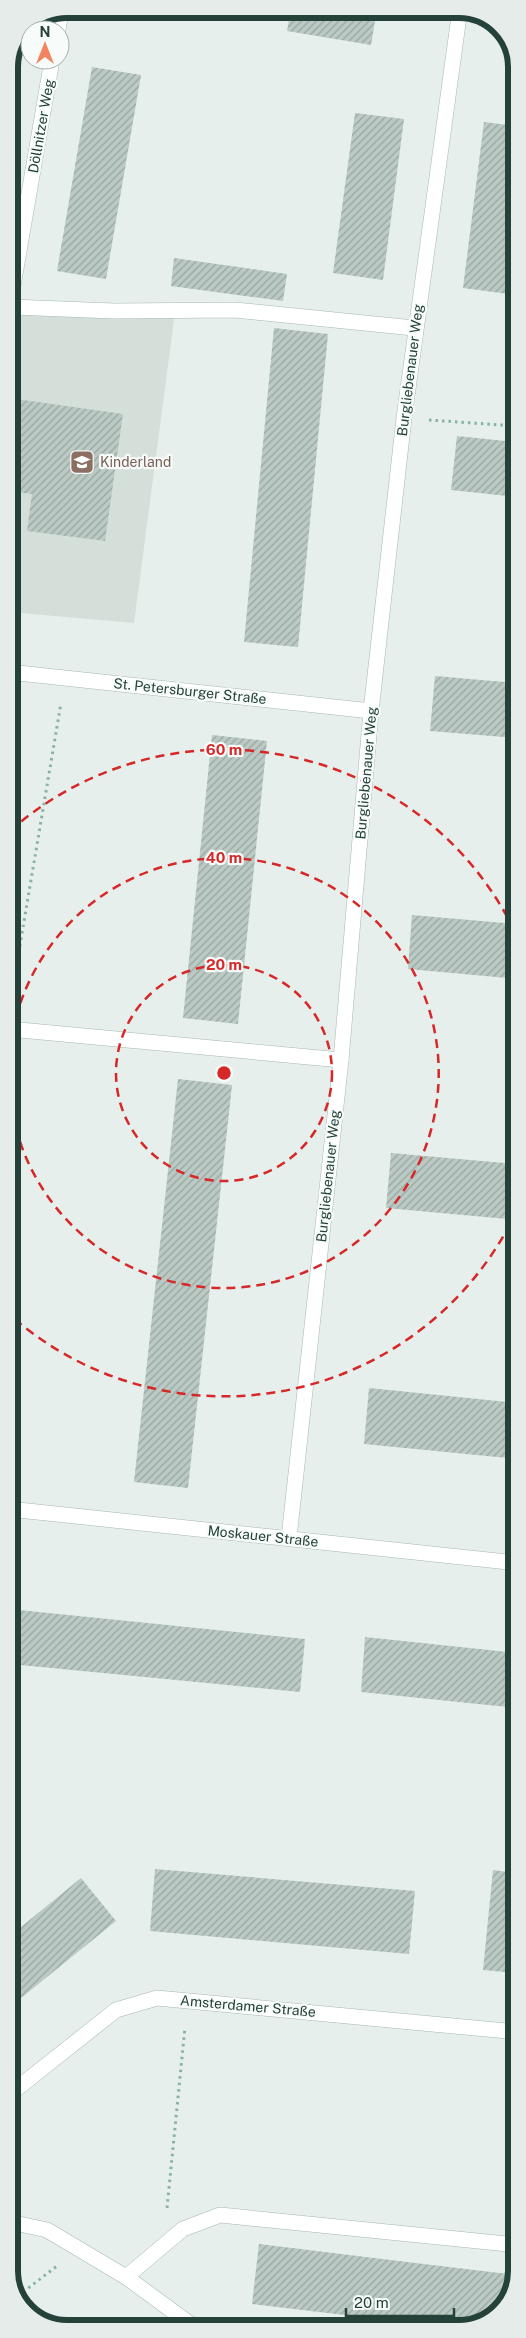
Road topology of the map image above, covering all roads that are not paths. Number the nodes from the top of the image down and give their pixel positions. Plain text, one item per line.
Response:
1 (459, 18) edge
2 (50, 70) edge
3 (18, 261) edge
4 (18, 308) edge
5 (414, 328) junction
6 (18, 673) edge
7 (371, 711) junction
8 (18, 1030) edge
9 (341, 1060) junction
10 (18, 1511) edge
11 (289, 1538) junction
12 (508, 1562) edge
13 (508, 2031) edge
14 (18, 2088) edge
15 (18, 2224) edge
16 (508, 2244) edge
17 (126, 2277) junction
18 (185, 2320) edge

1 - 5 street, Burgliebenauer Weg
2 - 3 street, Döllnitzer Weg
4 - 5 street
5 - 7 street, Burgliebenauer Weg
6 - 7 street, St. Petersburger Straße
7 - 9 street, Burgliebenauer Weg
8 - 9 street
9 - 11 street, Burgliebenauer Weg
10 - 11 street, Moskauer Straße
11 - 12 street, Moskauer Straße
13 - 14 street, Amsterdamer Straße
15 - 17 street
16 - 17 street
17 - 18 street

